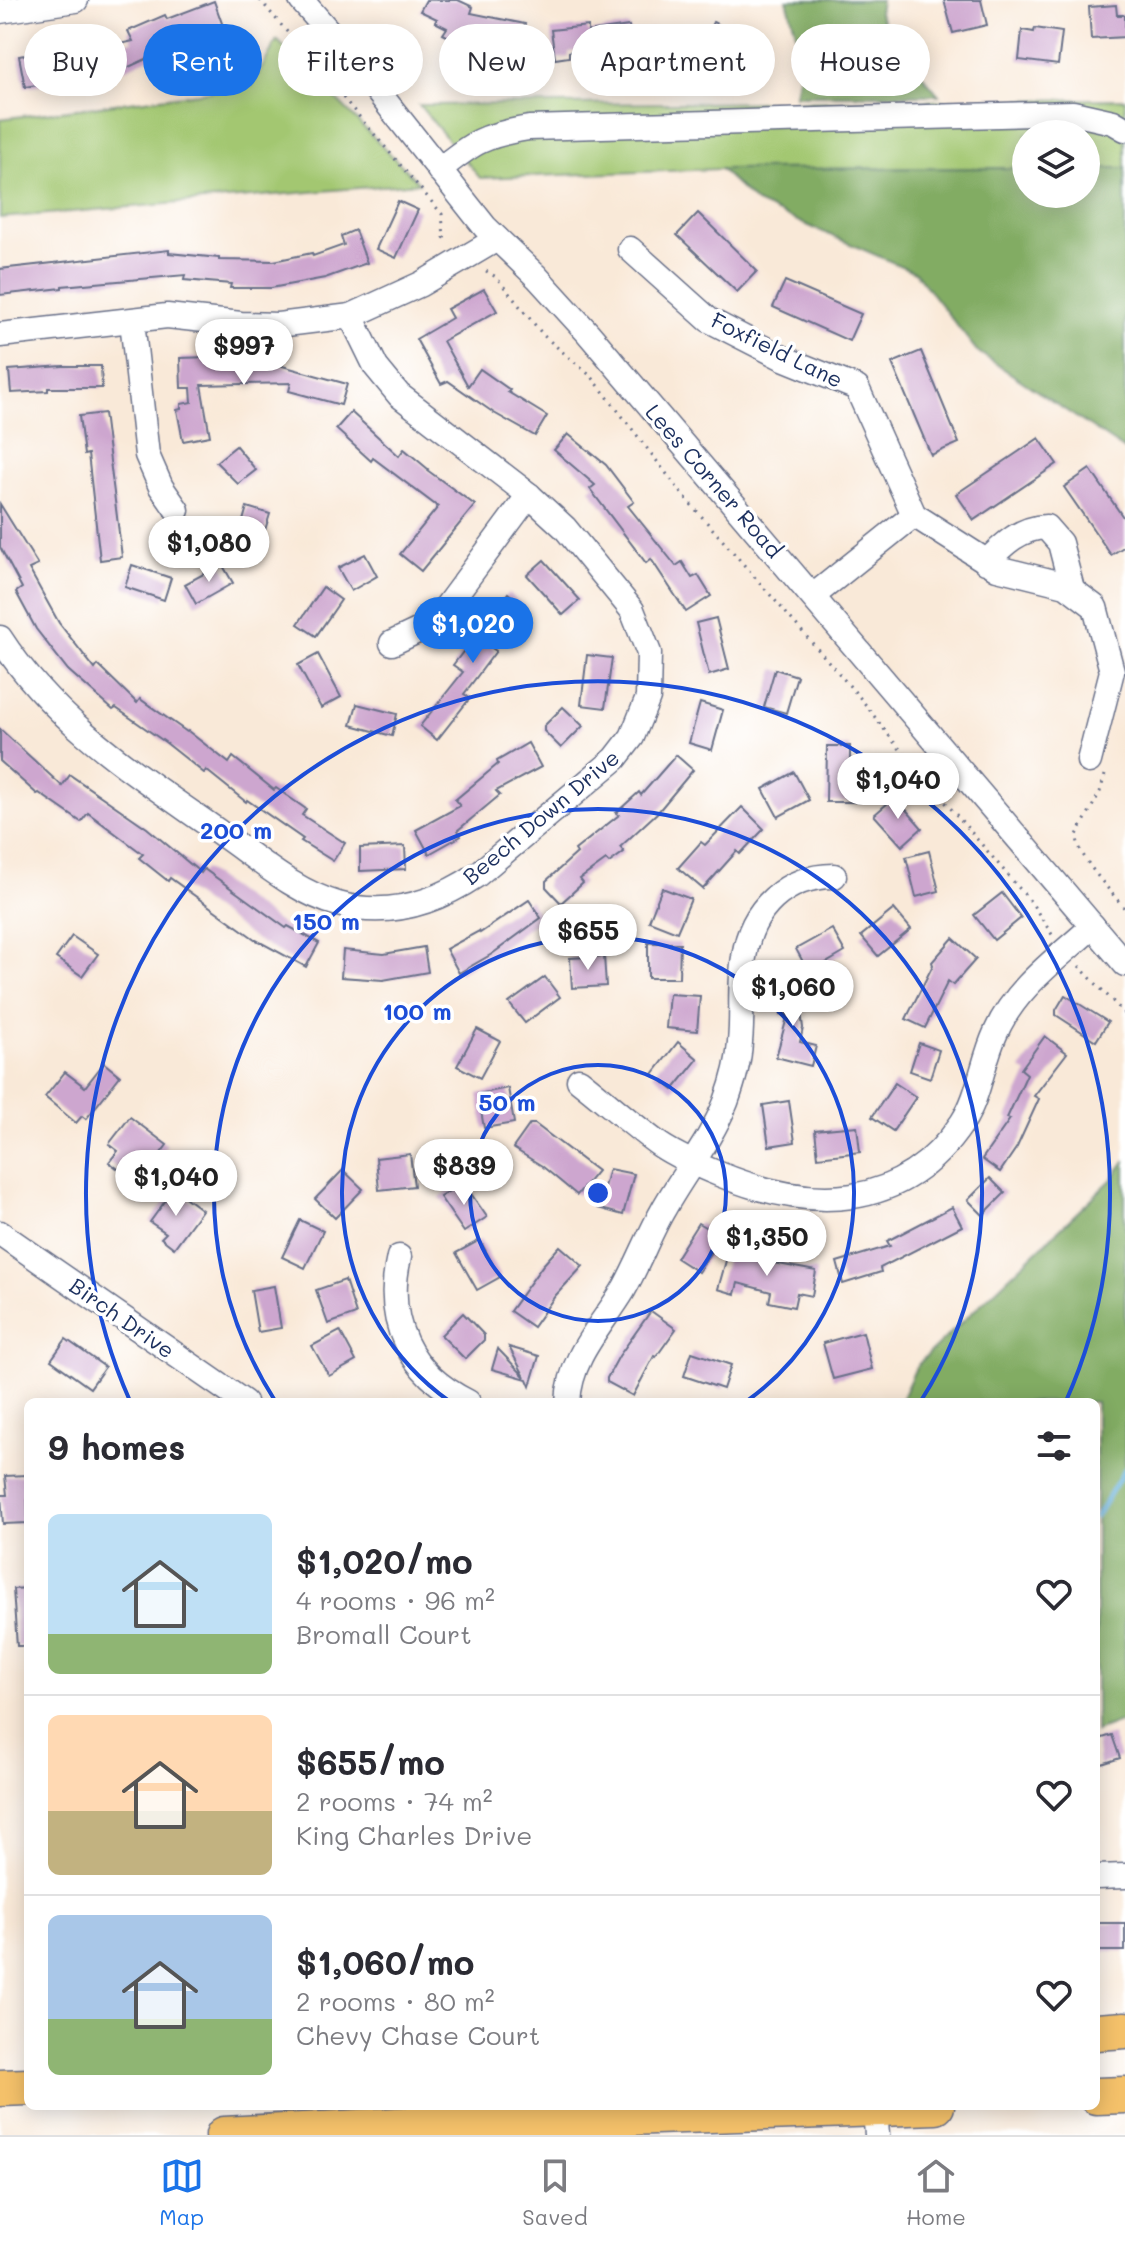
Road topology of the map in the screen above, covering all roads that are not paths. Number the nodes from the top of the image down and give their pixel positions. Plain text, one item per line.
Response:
1 (76, 0) edge
2 (301, 0) edge
3 (0, 11) edge
4 (1125, 129) edge
5 (439, 170) junction
6 (497, 239) junction
7 (630, 249) dead end
8 (351, 316) junction
9 (132, 321) junction
10 (0, 335) edge
11 (529, 495) junction
12 (177, 510) dead end
13 (914, 515) junction
14 (986, 562) junction
15 (1072, 589) junction
16 (813, 596) junction
17 (0, 638) edge
18 (392, 643) dead end
19 (1089, 761) road end
20 (834, 876) dead end
21 (1093, 926) junction
22 (1125, 964) edge
23 (579, 1080) dead end
24 (693, 1164) junction
25 (0, 1233) edge
26 (399, 1257) dead end
27 (238, 1398) edge
28 (461, 1398) edge
29 (569, 1398) edge
30 (1125, 1876) edge
31 (1100, 1877) edge
32 (1125, 2030) edge
33 (1100, 2032) edge
34 (24, 2087) edge
35 (0, 2088) edge
36 (1125, 2095) edge
37 (1100, 2096) edge
38 (921, 2110) edge
39 (636, 2120) edge
40 (876, 2122) edge
41 (224, 2135) edge

1 - 3 street
2 - 5 street, Lees Corner Road
4 - 5 street
5 - 6 street, Lees Corner Road
6 - 8 street
6 - 16 street, Lees Corner Road
7 - 13 street, Foxfield Lane
8 - 9 street
8 - 11 street, Beech Down Drive
9 - 10 street
9 - 12 street
11 - 17 street, Beech Down Drive
11 - 18 street
13 - 14 street
13 - 16 street
14 - 15 street
14 - 15 street
15 - 19 street
16 - 21 street, Lees Corner Road
20 - 24 street
21 - 22 street, Lees Corner Road
21 - 24 street
23 - 24 street
24 - 29 street
25 - 27 street, Birch Drive
26 - 28 street
30 - 31 street
32 - 33 highway
34 - 35 highway
36 - 37 highway
38 - 40 highway
39 - 40 highway
39 - 41 highway

